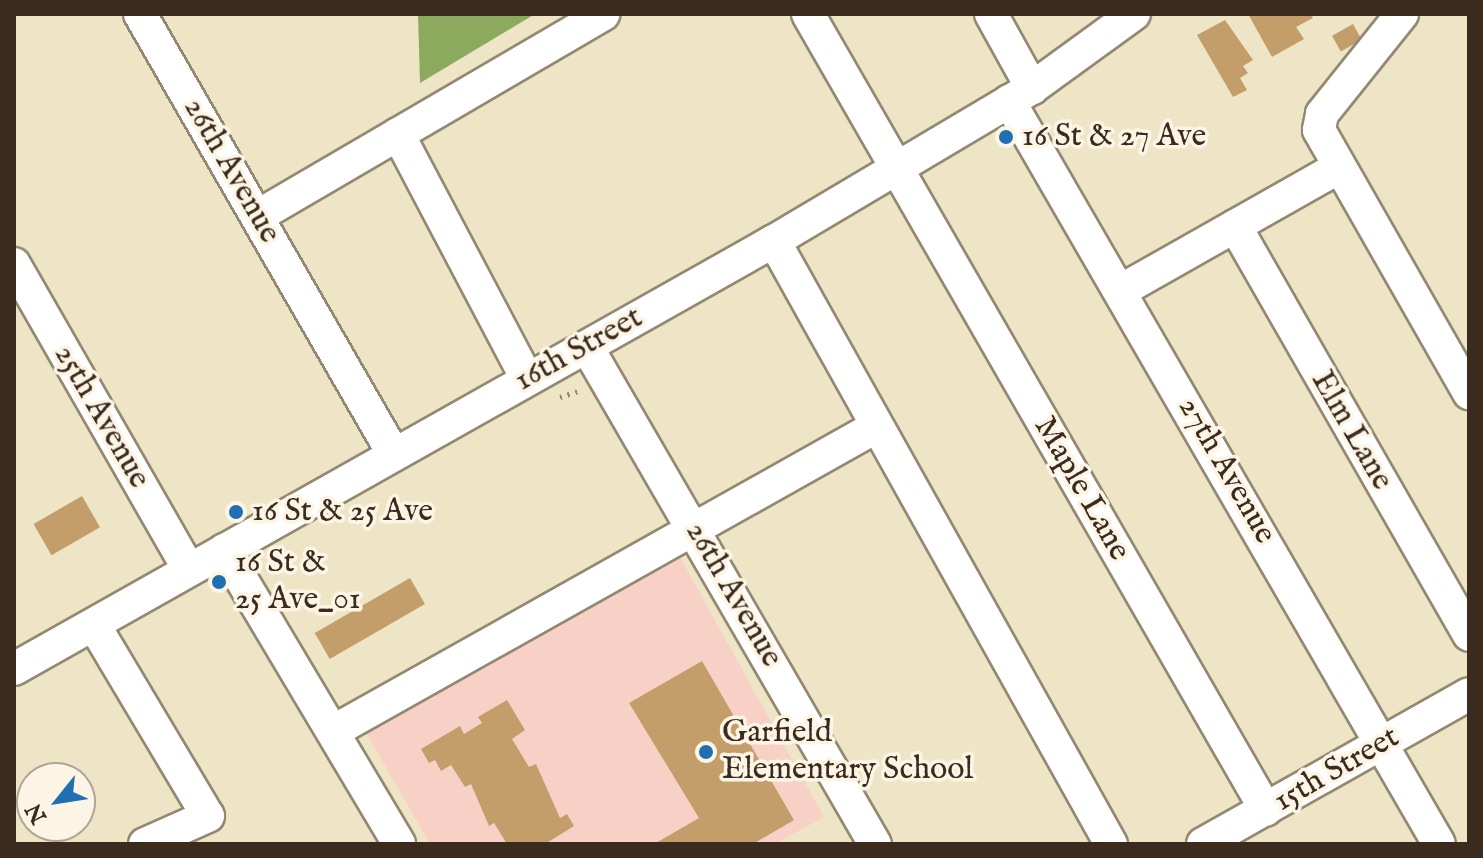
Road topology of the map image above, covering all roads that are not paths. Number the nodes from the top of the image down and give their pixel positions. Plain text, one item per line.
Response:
1 (140, 14) edge
2 (603, 14) edge
3 (808, 14) edge
4 (991, 14) edge
5 (1134, 14) edge
6 (1402, 14) edge
7 (1021, 94) junction
8 (398, 134) junction
9 (1339, 167) junction
10 (887, 172) junction
11 (258, 216) junction
12 (1235, 226) junction
13 (774, 241) junction
14 (14, 264) edge
15 (1122, 290) junction
16 (587, 347) junction
17 (527, 379) junction
18 (1469, 393) edge
19 (874, 428) junction
20 (393, 453) junction
21 (694, 527) junction
22 (224, 550) junction
23 (189, 569) junction
24 (94, 625) junction
25 (1469, 635) edge
26 (14, 669) edge
27 (1469, 694) edge
28 (334, 731) junction
29 (1381, 744) junction
30 (1258, 814) junction
31 (145, 844) edge
32 (399, 844) edge
33 (875, 844) edge
34 (1111, 844) edge
35 (1203, 844) edge
36 (1439, 844) edge

1 - 11 street, 26th Avenue
2 - 8 street
3 - 10 street
4 - 7 street, 27th Avenue
5 - 7 street, 16th Street
6 - 9 street
7 - 10 street, 16th Street
7 - 15 street, 27th Avenue
8 - 11 street
8 - 17 street
9 - 12 street
9 - 18 street
10 - 13 street, 16th Street
10 - 30 street, Maple Lane
11 - 20 street, 26th Avenue
12 - 15 street
12 - 25 street, Elm Lane
13 - 16 street, 16th Street
13 - 19 street
14 - 23 street, 25th Avenue
15 - 29 street, 27th Avenue
16 - 17 street, 16th Street
16 - 21 street, 26th Avenue
17 - 20 street, 16th Street
19 - 21 street
19 - 34 street
20 - 22 street, 16th Street
21 - 28 street
21 - 33 street, 26th Avenue
22 - 23 street, 16th Street
22 - 28 street
23 - 24 street, 16th Street
24 - 26 street, 16th Street
24 - 31 street
27 - 29 street, 15th Street
28 - 32 street
29 - 30 street, 15th Street
29 - 36 street, 27th Avenue
30 - 35 street, 15th Street

